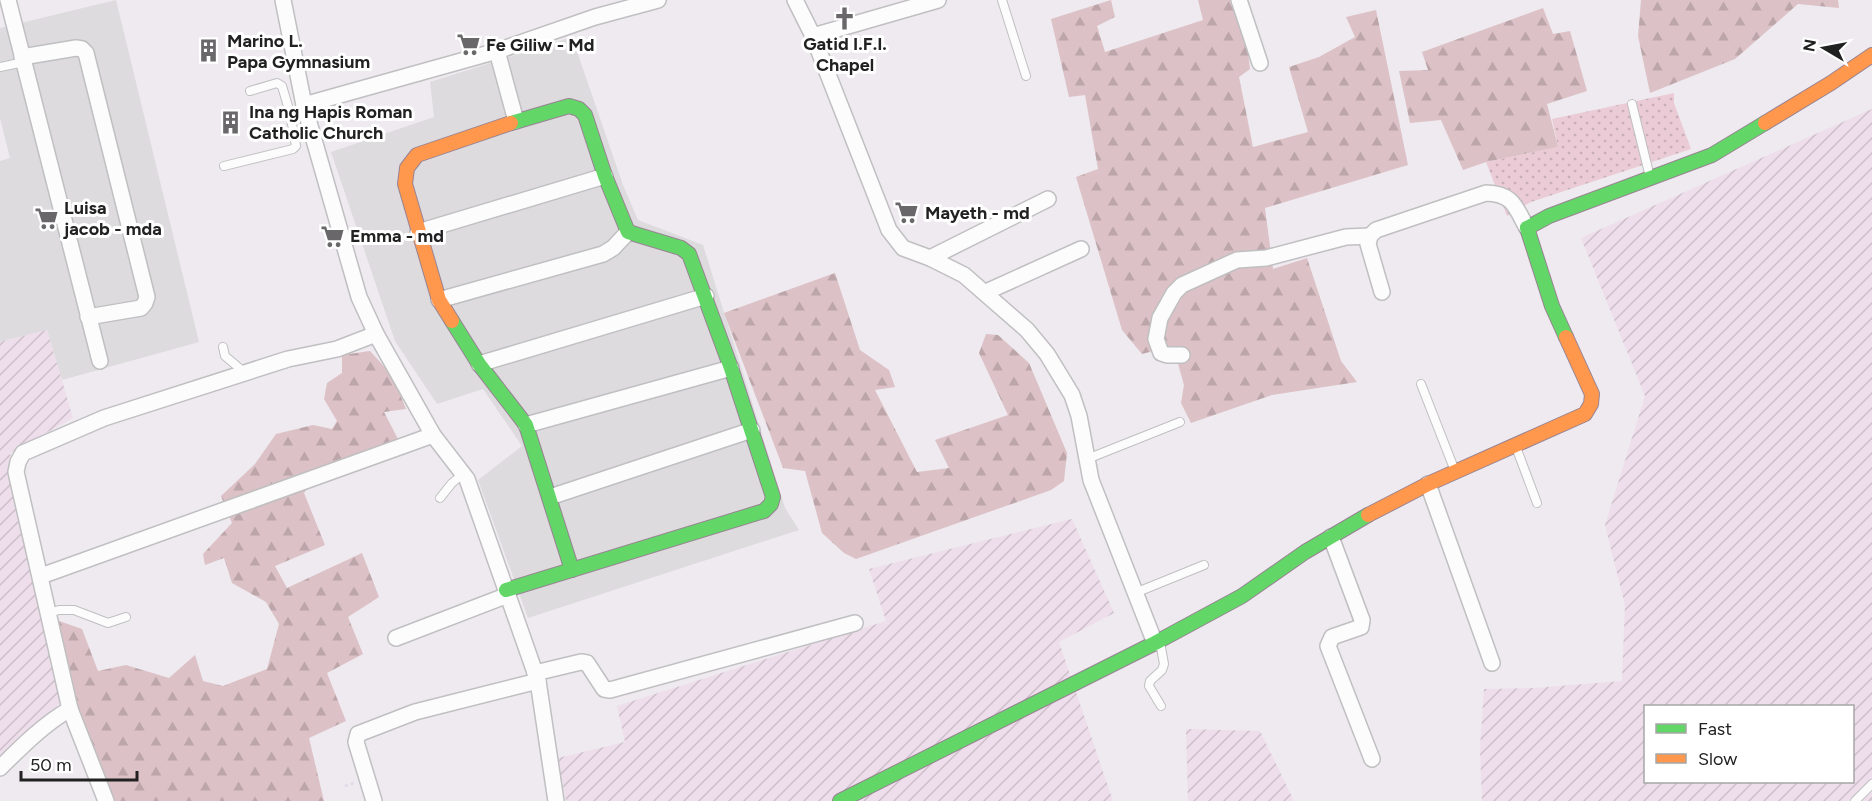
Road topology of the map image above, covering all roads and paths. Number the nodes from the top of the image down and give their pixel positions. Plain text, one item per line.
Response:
1 (8, 0) edge
2 (283, 0) edge
3 (658, 0) edge
4 (795, 0) edge
5 (938, 0) edge
6 (1002, 0) edge
7 (1239, 0) edge
8 (912, 4) edge
9 (813, 36) junction
10 (496, 51) junction
11 (1872, 55) edge
12 (23, 60) junction
13 (1260, 63) dead end
14 (0, 67) edge
15 (1026, 76) dead end
16 (250, 91) dead end
17 (1632, 104) dead end
18 (305, 107) junction
19 (290, 113) junction
20 (516, 121) junction
21 (224, 166) dead end
22 (604, 176) junction
23 (1651, 179) junction
24 (1048, 199) dead end
25 (1527, 228) junction
26 (418, 232) junction
27 (628, 232) junction
28 (1370, 236) junction
29 (1081, 249) dead end
30 (930, 258) junction
31 (986, 292) junction
32 (1382, 292) dead end
33 (706, 296) junction
34 (439, 300) junction
35 (88, 317) junction
36 (376, 334) junction
37 (223, 347) dead end
38 (1182, 355) dead end
39 (100, 361) dead end
40 (479, 364) junction
41 (731, 368) junction
42 (244, 372) junction
43 (1421, 384) dead end
44 (1180, 422) dead end
45 (526, 425) junction
46 (752, 430) junction
47 (433, 435) junction
48 (1515, 445) junction
49 (1087, 459) junction
50 (1455, 472) junction
51 (463, 474) junction
52 (1428, 484) junction
53 (550, 497) junction
54 (440, 498) dead end
55 (1537, 503) dead end
56 (1331, 537) junction
57 (1204, 565) dead end
58 (572, 570) junction
59 (41, 576) junction
60 (507, 593) junction
61 (1135, 593) junction
62 (49, 613) junction
63 (126, 617) dead end
64 (855, 623) dead end
65 (396, 638) dead end
66 (1157, 642) junction
67 (1492, 663) dead end
68 (537, 677) junction
69 (1161, 706) dead end
70 (70, 709) junction
71 (1372, 759) dead end
72 (0, 768) edge
73 (1872, 784) edge
74 (106, 801) edge
75 (374, 801) edge
76 (556, 801) edge
77 (840, 801) edge
78 (1855, 801) edge

1 - 12 street
2 - 18 street
3 - 10 street
4 - 9 street
5 - 8 street
6 - 15 lane
7 - 13 street
8 - 9 street
9 - 30 street
10 - 18 street
10 - 20 street
11 - 23 street
12 - 14 lane
12 - 35 street
12 - 35 street
16 - 19 lane
17 - 23 lane
18 - 19 lane
18 - 36 street
19 - 21 lane
20 - 22 street
20 - 26 street
22 - 26 street
22 - 27 street
23 - 25 street
24 - 30 street
25 - 28 street
25 - 48 street
26 - 34 street
27 - 33 street
27 - 34 street
28 - 32 street
28 - 38 street
29 - 31 street
30 - 31 street
31 - 49 street
33 - 40 street
33 - 41 street
34 - 40 street
35 - 39 street
36 - 42 street
36 - 47 street
37 - 42 lane
40 - 45 street
41 - 45 street
41 - 46 street
42 - 59 street
43 - 50 lane
44 - 49 lane
45 - 53 street
46 - 53 street
46 - 58 street
47 - 51 street
47 - 59 street
48 - 50 street
48 - 55 lane
49 - 61 street
50 - 52 street
51 - 54 lane
51 - 60 street
52 - 56 street
52 - 67 street
53 - 58 street
56 - 66 street
56 - 71 street
57 - 61 lane
58 - 60 street
59 - 62 street
60 - 65 street
60 - 68 street
61 - 66 street
62 - 63 lane
62 - 70 street
64 - 68 street
66 - 69 lane
66 - 77 street
68 - 75 street
68 - 76 street
70 - 72 street
70 - 74 street
73 - 78 lane

